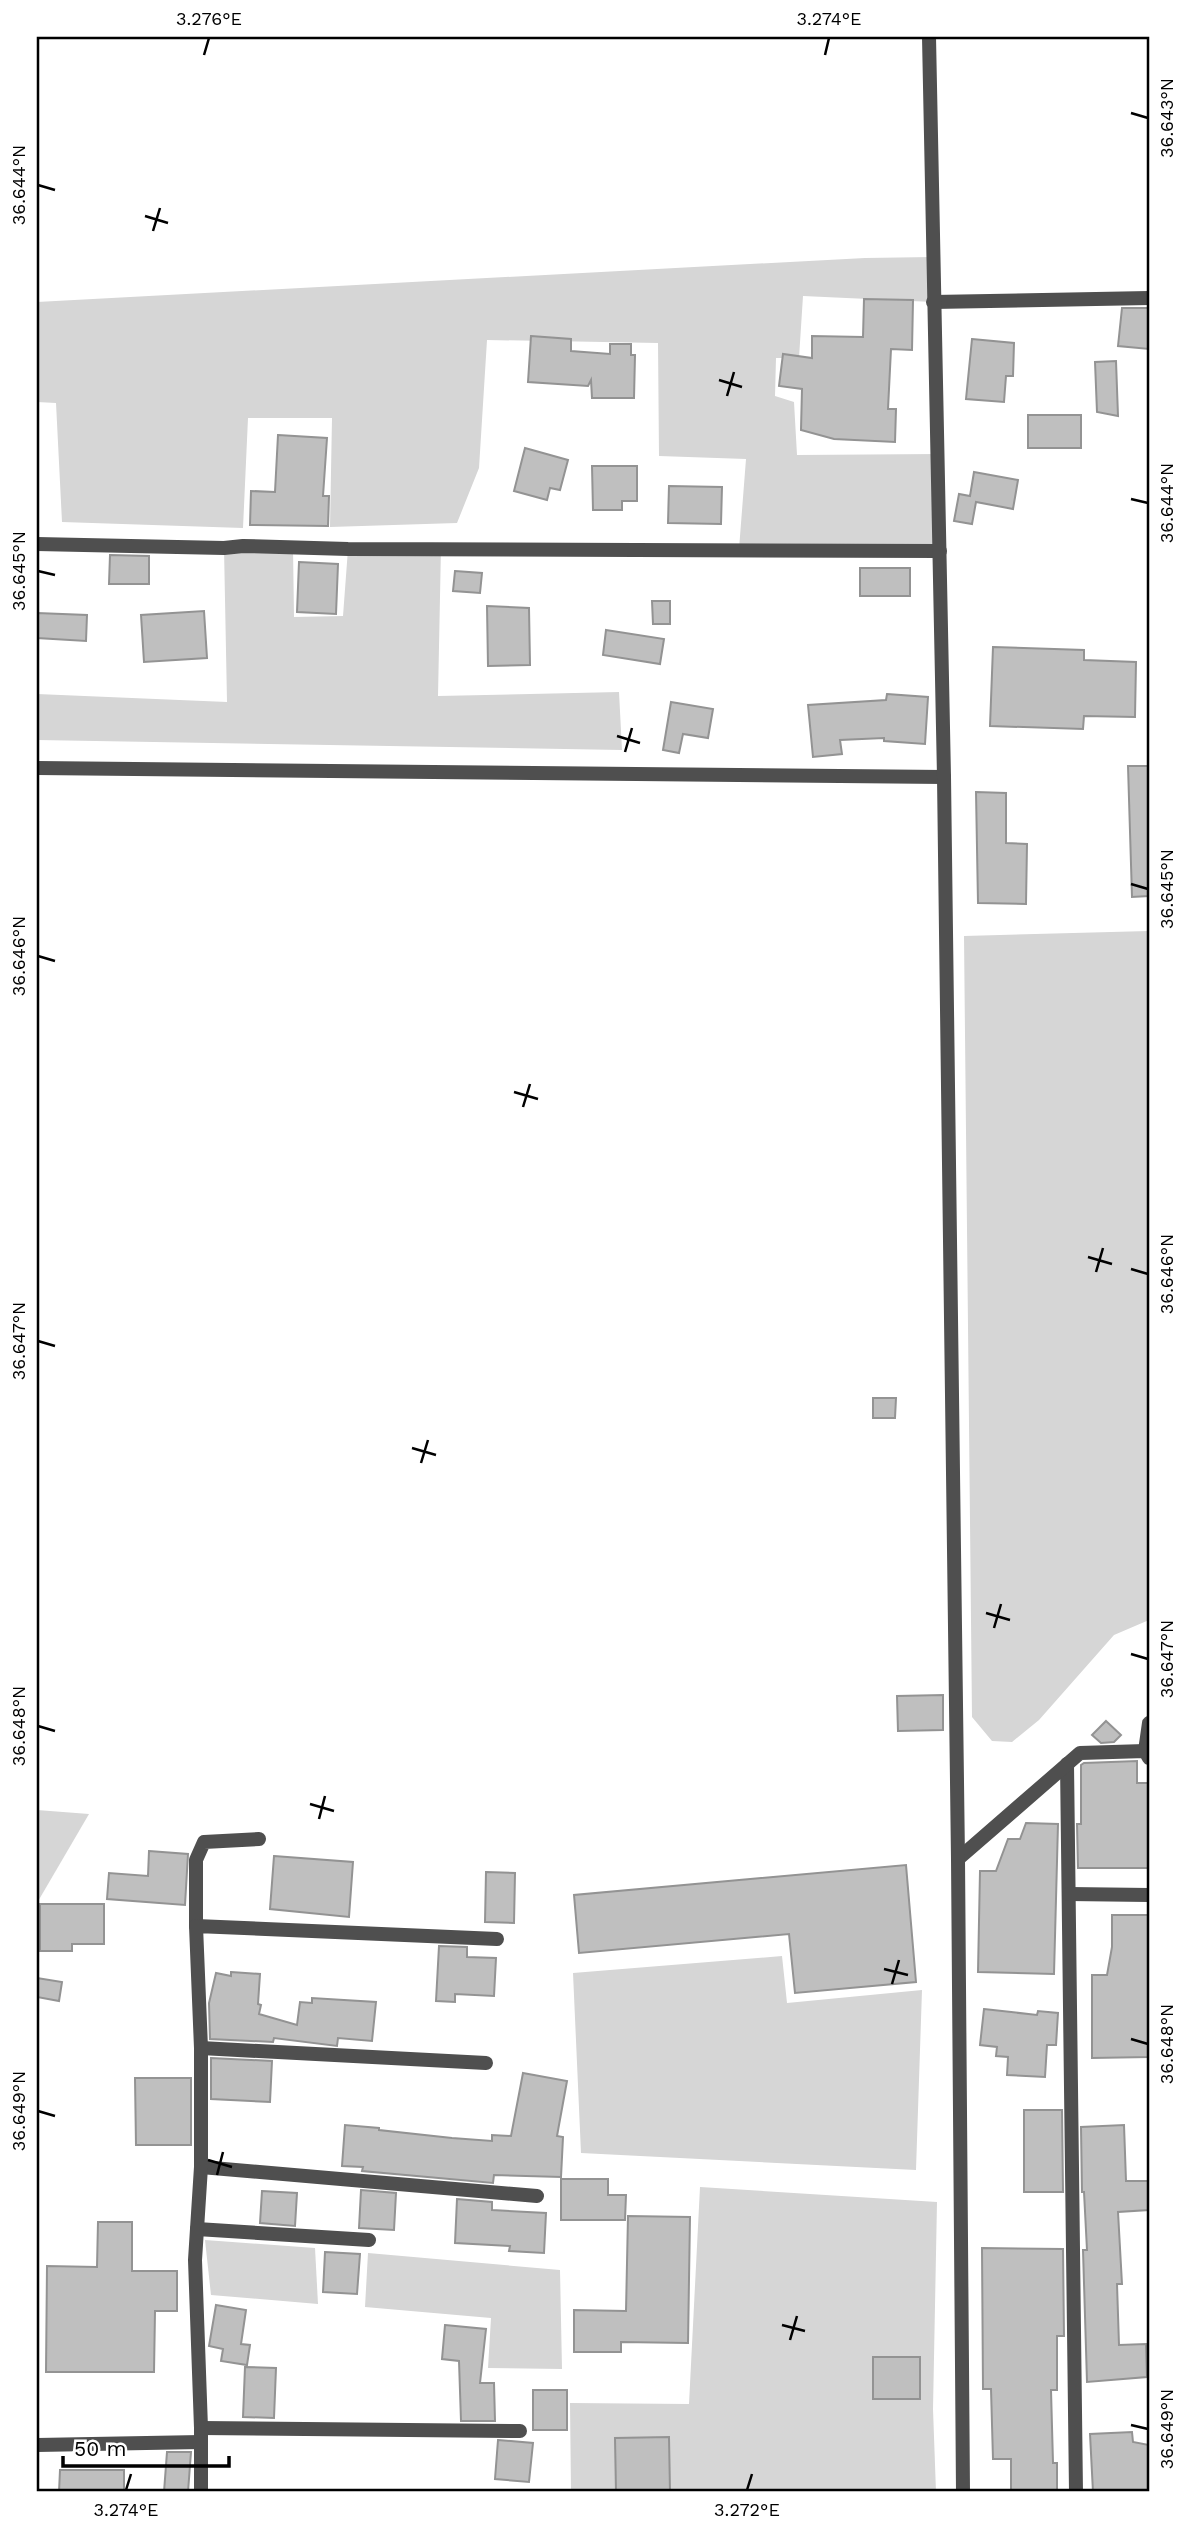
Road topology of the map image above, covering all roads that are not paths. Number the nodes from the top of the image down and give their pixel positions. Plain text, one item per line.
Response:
1 (929, 37) edge
2 (1149, 298) edge
3 (933, 302) junction
4 (37, 544) edge
5 (940, 551) junction
6 (37, 768) edge
7 (944, 777) junction
8 (1149, 1723) edge
9 (1147, 1754) edge
10 (1067, 1764) junction
11 (259, 1839) dead end
12 (958, 1859) junction
13 (1069, 1894) junction
14 (1149, 1895) edge
15 (196, 1926) junction
16 (497, 1939) dead end
17 (201, 2048) junction
18 (486, 2063) dead end
19 (201, 2167) junction
20 (537, 2196) dead end
21 (197, 2229) junction
22 (369, 2240) dead end
23 (520, 2431) dead end
24 (201, 2435) junction
25 (37, 2445) edge
26 (201, 2492) edge
27 (963, 2492) edge
28 (1076, 2492) edge

1 - 3 street
2 - 3 street
3 - 5 street
4 - 5 street
5 - 7 street
6 - 7 street
7 - 12 street
8 - 9 street
9 - 10 street
10 - 12 street
10 - 13 street
11 - 15 street
12 - 27 street
13 - 14 street
13 - 28 street
15 - 16 street
15 - 17 street
17 - 18 street
17 - 19 street
19 - 20 street
19 - 21 street
21 - 22 street
21 - 24 street
23 - 24 street
24 - 25 street
24 - 26 street

